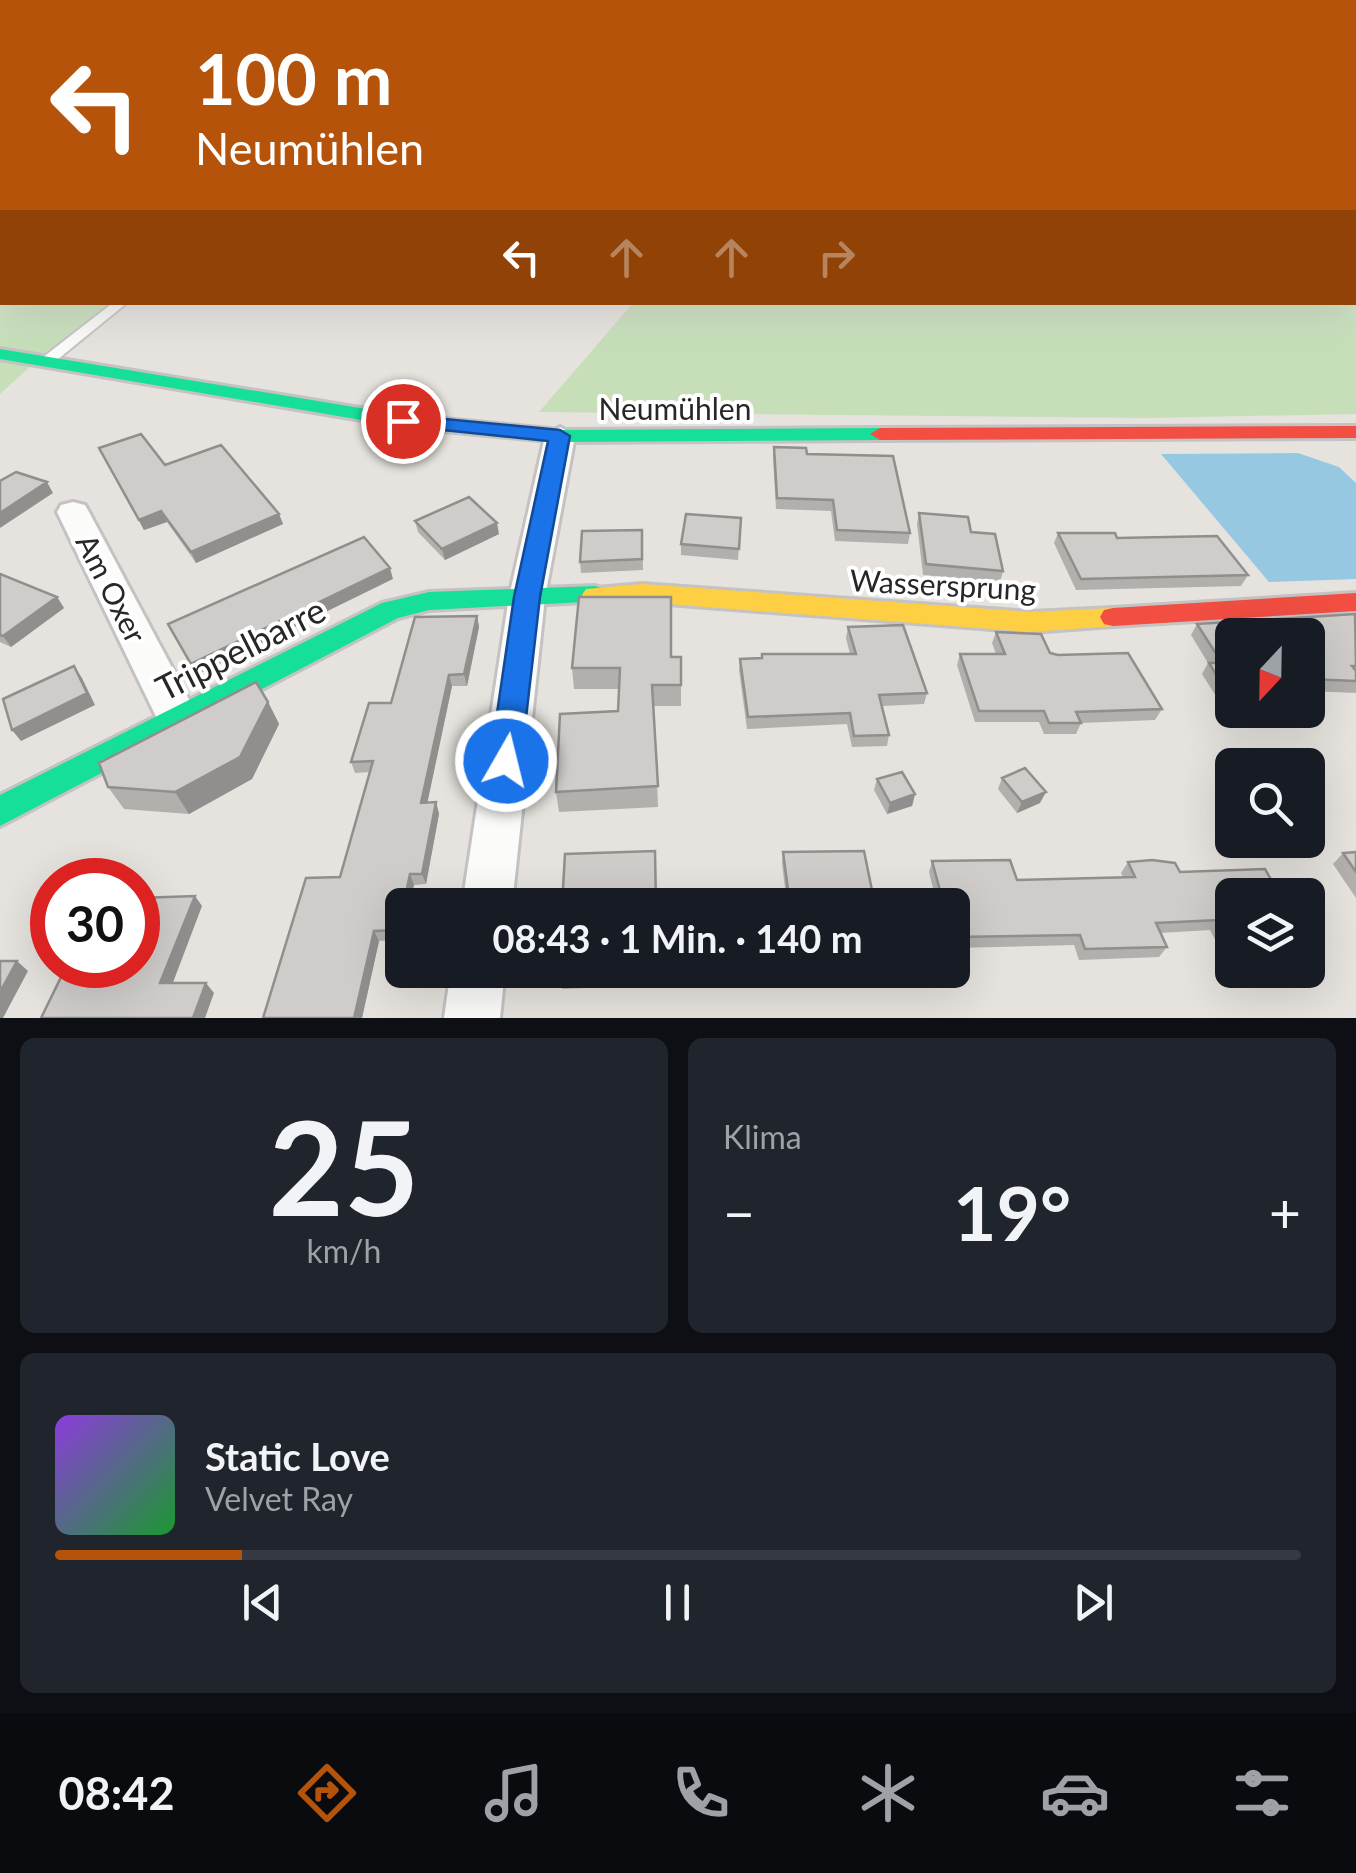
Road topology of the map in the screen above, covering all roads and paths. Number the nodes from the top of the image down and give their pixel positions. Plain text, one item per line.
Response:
1 (118, 305) edge
2 (0, 354) edge
3 (46, 362) junction
4 (560, 436) junction
5 (1349, 438) edge
6 (73, 512) dead end
7 (527, 597) junction
8 (1356, 602) edge
9 (178, 719) junction
10 (0, 811) edge
11 (489, 888) edge
12 (476, 988) edge
13 (472, 1018) edge

1 - 3 lane
2 - 3 street, Neumühlen
3 - 4 street, Neumühlen
4 - 5 street, Neumühlen
4 - 7 street
6 - 9 street, Am Oxer
7 - 8 street, Wassersprung
7 - 9 street, Trippelbarre
7 - 11 street
9 - 10 street, Trippelbarre
12 - 13 street

